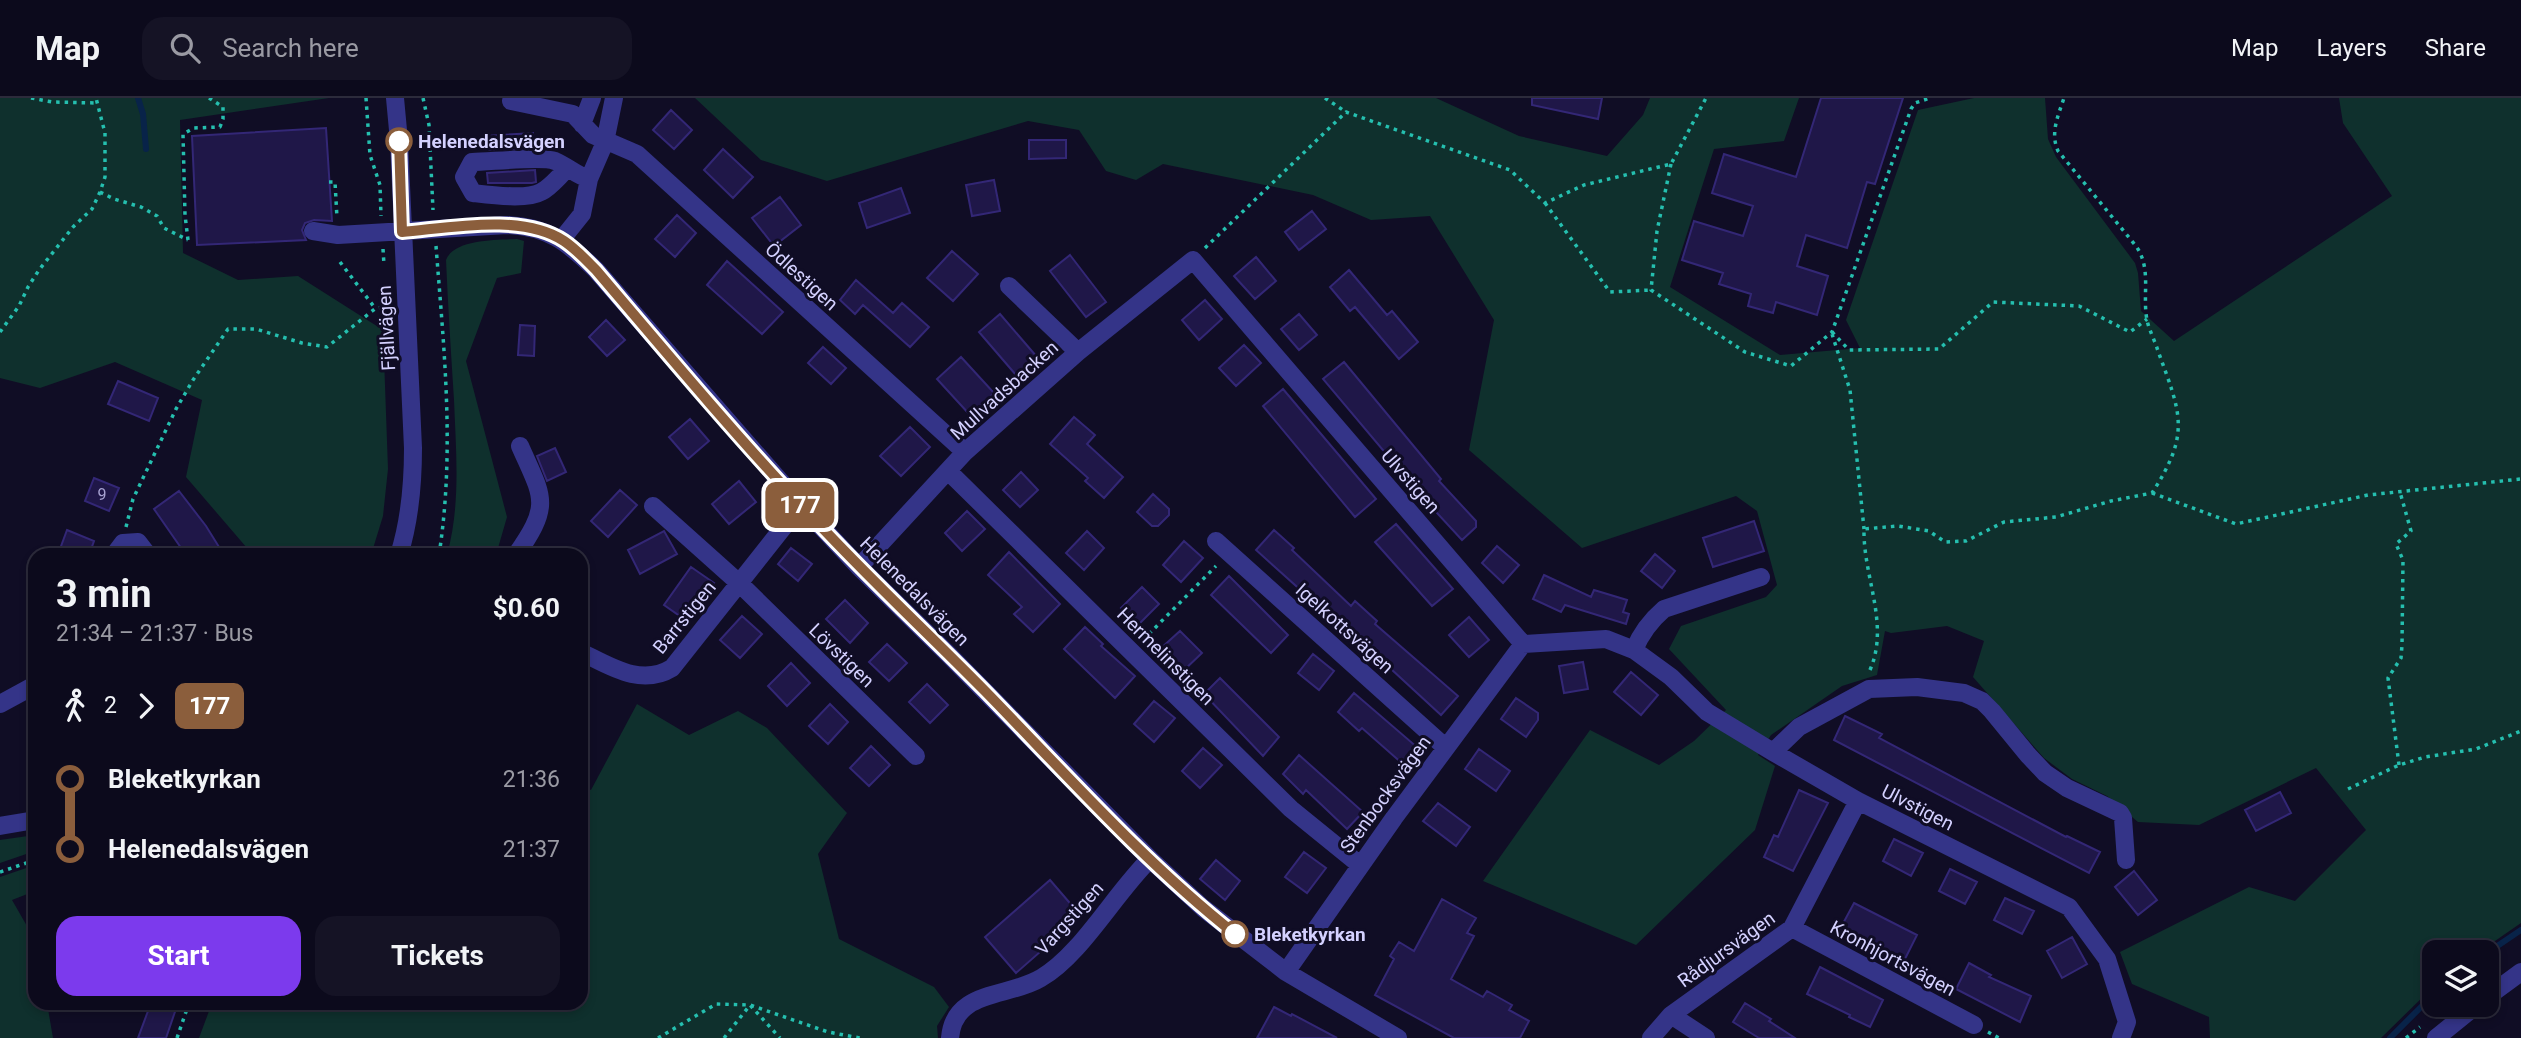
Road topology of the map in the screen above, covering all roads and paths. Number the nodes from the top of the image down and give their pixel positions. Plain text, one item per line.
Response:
1 (32, 98) edge
2 (209, 98) edge
3 (366, 98) edge
4 (395, 98) edge
5 (423, 98) edge
6 (592, 98) edge
7 (614, 98) edge
8 (1325, 98) edge
9 (1706, 98) edge
10 (1930, 98) edge
11 (2064, 98) edge
12 (96, 100) edge
13 (511, 101) dead end
14 (1346, 112) junction
15 (582, 124) junction
16 (605, 142) junction
17 (1671, 164) junction
18 (567, 169) junction
19 (589, 179) junction
20 (329, 182) dead end
21 (100, 192) junction
22 (1545, 203) junction
23 (433, 204) dead end
24 (313, 231) dead end
25 (381, 232) junction
26 (402, 232) junction
27 (338, 234) junction
28 (562, 239) junction
29 (437, 256) dead end
30 (1193, 260) junction
31 (340, 262) dead end
32 (384, 270) dead end
33 (1009, 286) dead end
34 (1651, 290) junction
35 (387, 294) dead end
36 (376, 308) junction
37 (2147, 319) junction
38 (0, 332) edge
39 (1832, 332) junction
40 (1078, 352) junction
41 (520, 446) dead end
42 (965, 452) junction
43 (948, 471) junction
44 (2521, 479) edge
45 (2400, 492) junction
46 (2151, 493) junction
47 (800, 505) junction
48 (653, 506) dead end
49 (1864, 529) junction
50 (1222, 547) joint
51 (118, 548) edge
52 (121, 548) edge
53 (143, 548) edge
54 (400, 548) edge
55 (440, 548) edge
56 (521, 548) edge
57 (859, 567) junction
58 (1761, 577) dead end
59 (739, 583) junction
60 (1523, 644) junction
61 (1634, 650) junction
62 (1132, 652) junction
63 (588, 656) edge
64 (28, 689) edge
65 (1869, 689) junction
66 (0, 704) edge
67 (2521, 732) edge
68 (1445, 747) junction
69 (1773, 752) junction
70 (916, 757) dead end
71 (2399, 765) junction
72 (2348, 789) dead end
73 (1858, 801) junction
74 (28, 821) edge
75 (0, 826) edge
76 (1150, 859) junction
77 (2126, 860) dead end
78 (28, 862) edge
79 (1360, 865) junction
80 (0, 872) edge
81 (1792, 928) junction
82 (1286, 972) junction
83 (2520, 976) edge
84 (2499, 989) edge
85 (750, 1005) junction
86 (187, 1010) edge
87 (1671, 1015) junction
88 (2462, 1017) edge
89 (1974, 1025) dead end
90 (177, 1038) edge
91 (658, 1038) edge
92 (724, 1038) edge
93 (780, 1038) edge
94 (860, 1038) edge
95 (950, 1038) edge
96 (1398, 1038) edge
97 (1651, 1038) edge
98 (1706, 1038) edge
99 (2121, 1038) edge
100 (2437, 1038) edge

1 - 12 path
2 - 21 path
3 - 25 path
4 - 26 street, Fjällvägen
5 - 23 path
6 - 15 street
7 - 16 street
8 - 14 path
9 - 17 path
10 - 39 path
11 - 37 path
12 - 21 path
13 - 15 street, Ödlestigen
14 - 22 path
14 - 30 path
15 - 16 street, Ödlestigen
16 - 19 street
16 - 42 street, Ödlestigen
17 - 22 path
17 - 34 path
18 - 18 street
18 - 19 street
19 - 28 street
20 - 27 path
21 - 38 path
22 - 34 path
24 - 27 street, Helenedalsvägen
25 - 26 street, Helenedalsvägen
25 - 27 street, Helenedalsvägen
25 - 32 path
26 - 28 street, Helenedalsvägen
26 - 54 street, Fjällvägen
28 - 47 street, Helenedalsvägen
29 - 55 path
30 - 40 street, Mullvadsbacken
30 - 60 street, Ulvstigen
31 - 36 path
33 - 40 street
34 - 39 path
35 - 36 path
36 - 51 path
37 - 39 path
37 - 46 path
39 - 49 path
40 - 42 street, Mullvadsbacken
41 - 56 street
42 - 43 street, Mullvadsbacken
43 - 57 street, Mullvadsbacken
43 - 62 street, Hermelinstigen
44 - 45 path
45 - 46 path
45 - 71 path
46 - 49 path
47 - 57 street, Helenedalsvägen
47 - 59 street, Barrstigen
48 - 59 street, Barrstigen
49 - 65 path
50 - 62 path
50 - 68 street, Igelkottsvägen
52 - 53 street
57 - 76 street, Helenedalsvägen
58 - 61 street
59 - 63 street, Barrstigen
59 - 70 street, Lövstigen
60 - 61 street, Ulvstigen
60 - 68 street, Stenbocksvägen
61 - 69 street, Ulvstigen
62 - 79 street, Hermelinstigen
64 - 66 street
65 - 69 street
65 - 77 street
67 - 71 path
68 - 79 street, Stenbocksvägen
69 - 73 street, Ulvstigen
71 - 72 path
73 - 81 street, Rådjursvägen
73 - 99 street, Ulvstigen
74 - 75 street
76 - 82 street, Helenedalsvägen
76 - 95 street, Vargstigen
78 - 80 path
79 - 82 street, Stenbocksvägen
81 - 87 street, Rådjursvägen
81 - 89 street, Kronhjortsvägen
82 - 96 street, Helenedalsvägen
83 - 84 street
85 - 91 path
85 - 92 path
85 - 93 path
85 - 94 path
86 - 90 path
87 - 97 street
87 - 98 street
88 - 100 street

